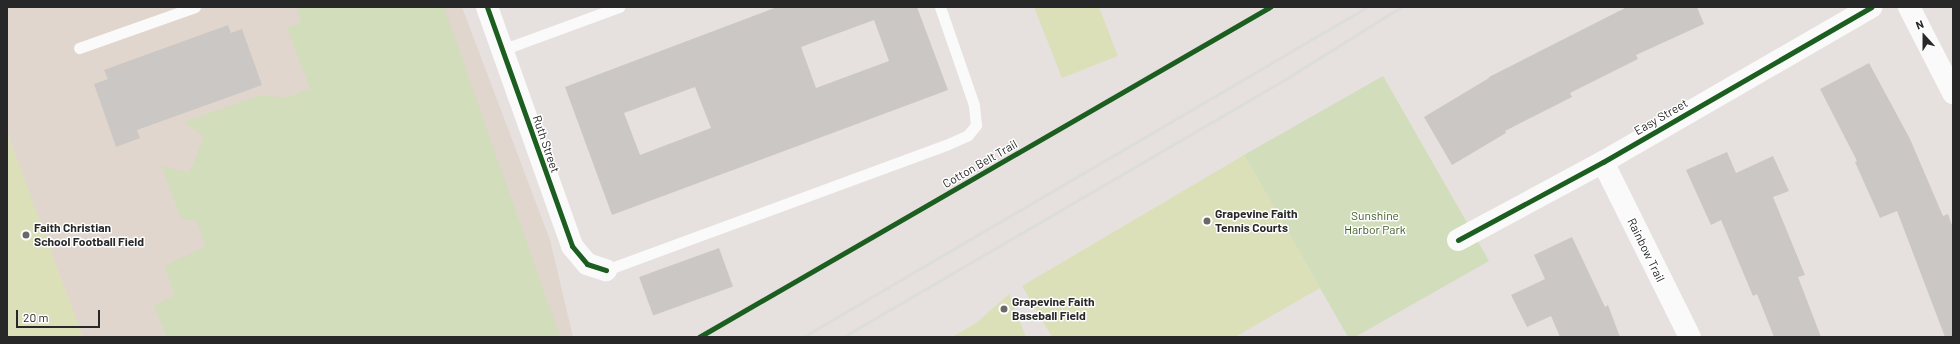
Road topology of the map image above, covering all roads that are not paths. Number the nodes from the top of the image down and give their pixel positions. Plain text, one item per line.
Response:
1 (195, 7) edge
2 (487, 7) edge
3 (619, 7) edge
4 (940, 7) edge
5 (1872, 7) edge
6 (1909, 7) edge
7 (79, 48) dead end
8 (502, 50) junction
9 (1953, 93) edge
10 (1603, 162) junction
11 (1458, 240) dead end
12 (606, 270) joint
13 (1690, 337) edge

1 - 7 lane
2 - 8 street, Ruth Street
3 - 8 lane
4 - 12 lane
5 - 10 street, Easy Street
6 - 9 street
8 - 12 street, Ruth Street
10 - 11 street, Easy Street
10 - 13 street, Rainbow Trail

